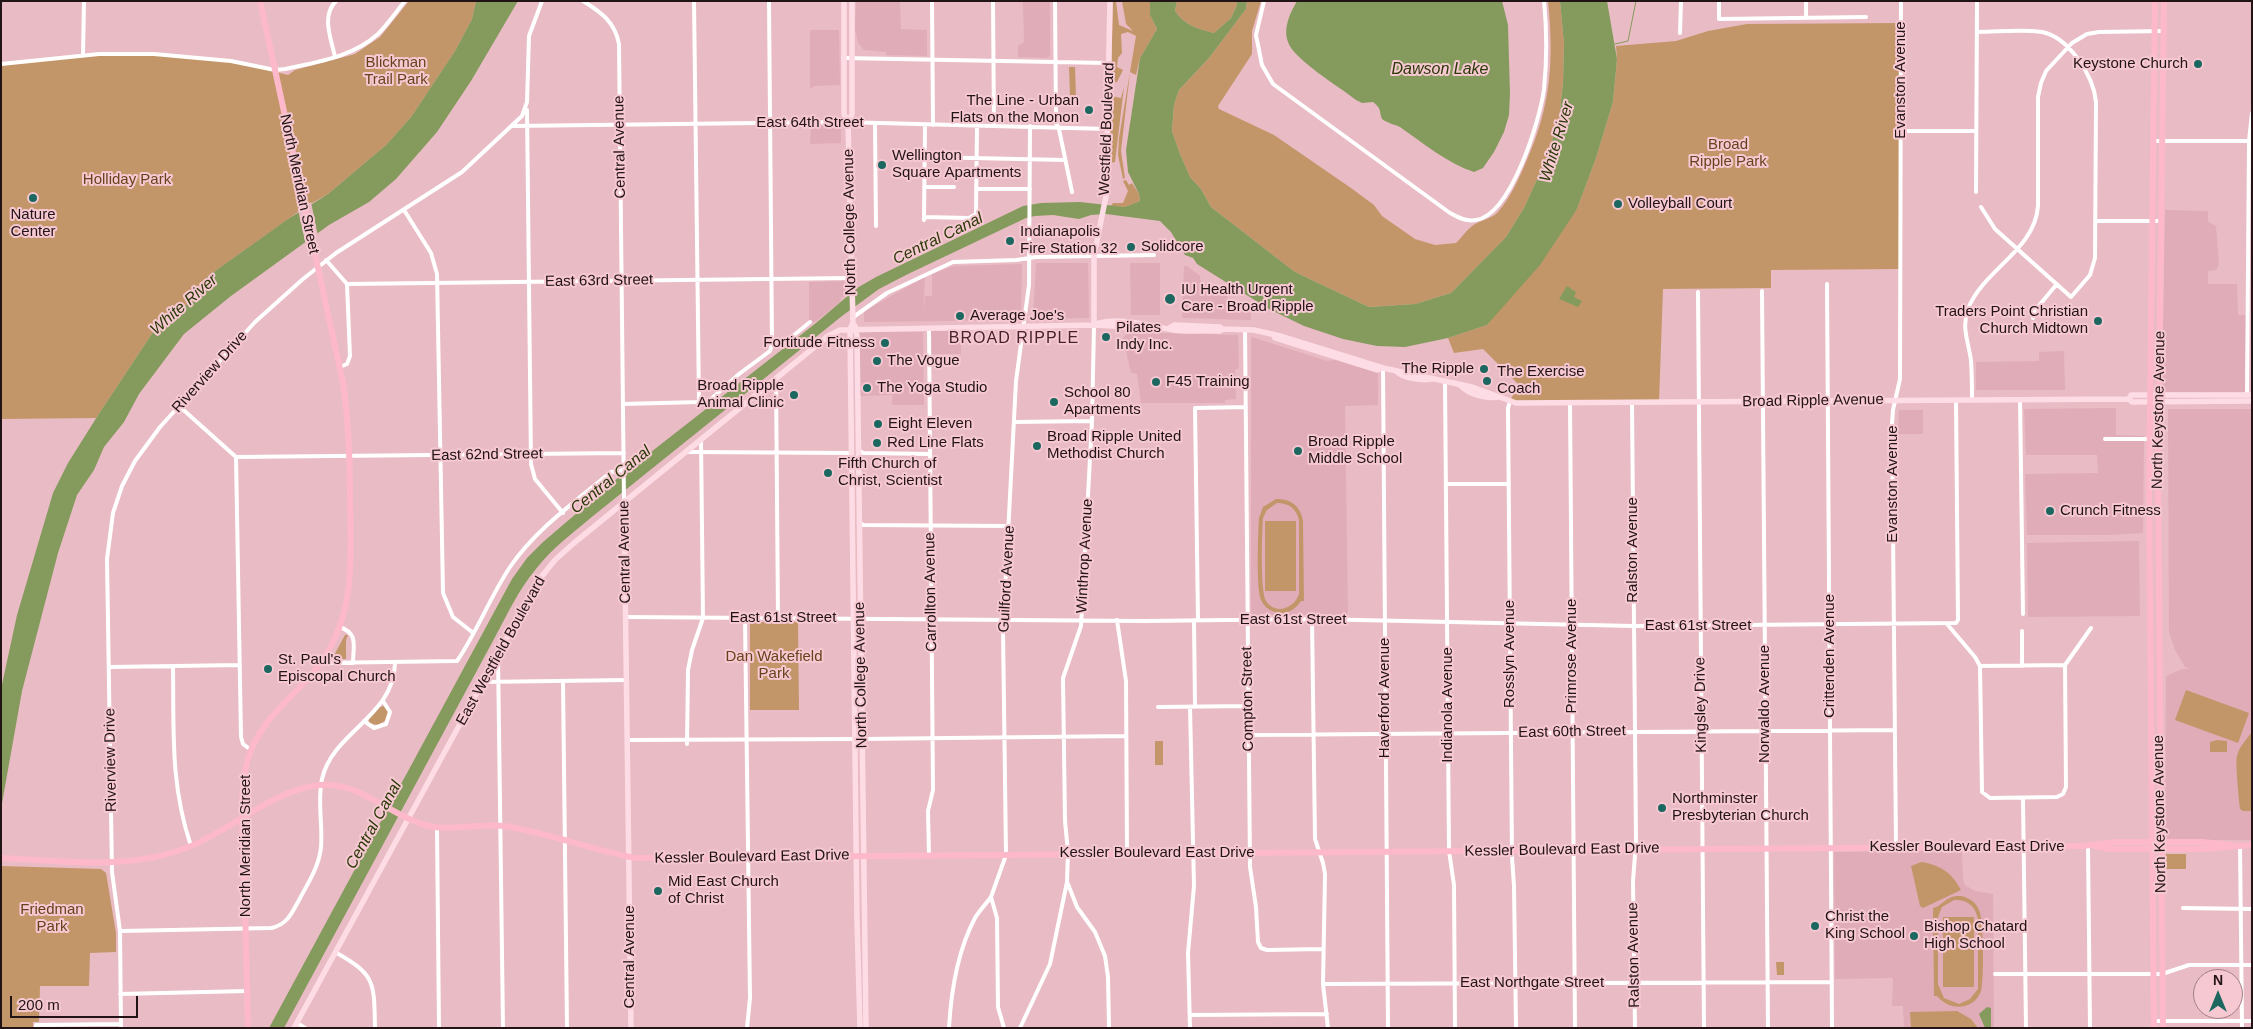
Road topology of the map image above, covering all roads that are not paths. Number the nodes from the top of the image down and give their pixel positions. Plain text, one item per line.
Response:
1 (84, 1) edge
2 (260, 1) edge
3 (336, 1) edge
4 (405, 1) edge
5 (542, 1) edge
6 (583, 1) edge
7 (694, 1) edge
8 (769, 1) edge
9 (844, 1) edge
10 (852, 1) edge
11 (932, 1) edge
12 (993, 1) edge
13 (1055, 1) edge
14 (1110, 1) edge
15 (1264, 1) edge
16 (1544, 1) edge
17 (1681, 1) edge
18 (1719, 1) edge
19 (1806, 1) edge
20 (1901, 1) edge
21 (2155, 1) edge
22 (2164, 1) edge
23 (1977, 3) dead end
24 (1866, 17) dead end
25 (1806, 18) junction
26 (2155, 31) junction
27 (2164, 31) junction
28 (1976, 32) junction
29 (1680, 33) dead end
30 (2067, 48) junction
31 (83, 55) junction
32 (335, 57) junction
33 (843, 58) junction
34 (851, 58) junction
35 (932, 59) junction
36 (994, 60) junction
37 (1056, 62) junction
38 (1108, 63) junction
39 (1, 64) edge
40 (275, 70) junction
41 (527, 99) junction
42 (2252, 113) edge
43 (848, 122) junction
44 (771, 123) junction
45 (875, 123) junction
46 (696, 124) junction
47 (620, 125) junction
48 (925, 125) junction
49 (933, 125) junction
50 (977, 125) junction
51 (512, 126) junction
52 (526, 126) junction
53 (994, 126) junction
54 (1030, 126) junction
55 (1058, 127) junction
56 (1108, 129) junction
57 (1901, 131) junction
58 (1976, 131) junction
59 (2154, 141) junction
60 (2163, 141) junction
61 (2250, 141) edge
62 (925, 156) junction
63 (977, 157) junction
64 (1030, 159) junction
65 (1065, 160) junction
66 (924, 187) junction
67 (954, 187) dead end
68 (976, 189) junction
69 (1030, 189) junction
70 (1072, 192) dead end
71 (1976, 192) dead end
72 (1981, 207) dead end
73 (404, 210) junction
74 (2096, 221) junction
75 (2153, 221) junction
76 (2162, 221) junction
77 (876, 226) dead end
78 (2016, 249) junction
79 (1154, 255) dead end
80 (1094, 256) junction
81 (1029, 258) junction
82 (326, 260) junction
83 (773, 278) junction
84 (851, 278) junction
85 (697, 280) junction
86 (622, 281) junction
87 (529, 282) junction
88 (438, 283) junction
89 (347, 284) junction
90 (1827, 284) dead end
91 (2058, 284) junction
92 (1762, 291) dead end
93 (1698, 292) dead end
94 (852, 318) junction
95 (2033, 318) dead end
96 (810, 322) dead end
97 (1094, 325) junction
98 (1025, 326) junction
99 (929, 328) junction
100 (850, 329) junction
101 (857, 329) junction
102 (1245, 329) junction
103 (772, 344) junction
104 (340, 367) junction
105 (1382, 368) junction
106 (776, 378) junction
107 (1445, 382) junction
108 (2150, 398) junction
109 (2159, 398) junction
110 (2249, 398) edge
111 (2020, 399) junction
112 (1510, 400) junction
113 (1956, 400) junction
114 (1972, 400) junction
115 (1827, 401) junction
116 (1895, 401) junction
117 (699, 402) junction
118 (1698, 402) junction
119 (1763, 402) junction
120 (1632, 403) junction
121 (623, 404) junction
122 (1570, 404) junction
123 (179, 406) junction
124 (1246, 407) junction
125 (1014, 422) junction
126 (1092, 422) junction
127 (701, 438) junction
128 (2105, 439) dead end
129 (2149, 439) junction
130 (685, 452) junction
131 (701, 452) junction
132 (777, 452) junction
133 (624, 453) junction
134 (852, 453) junction
135 (860, 453) junction
136 (930, 454) junction
137 (531, 455) junction
138 (440, 456) junction
139 (236, 457) junction
140 (350, 457) junction
141 (624, 471) junction
142 (1446, 484) junction
143 (1508, 484) junction
144 (624, 501) junction
145 (562, 513) junction
146 (860, 525) junction
147 (930, 525) junction
148 (1009, 526) junction
149 (2023, 614) dead end
150 (626, 617) junction
151 (703, 618) junction
152 (745, 618) junction
153 (778, 618) junction
154 (853, 619) junction
155 (861, 619) junction
156 (1312, 619) junction
157 (931, 620) junction
158 (1004, 620) junction
159 (1082, 620) junction
160 (1117, 620) junction
161 (1196, 620) junction
162 (1247, 620) junction
163 (1384, 620) junction
164 (1447, 622) junction
165 (1510, 624) junction
166 (1894, 624) junction
167 (1947, 624) junction
168 (1571, 625) junction
169 (1765, 625) junction
170 (1829, 625) junction
171 (1634, 626) junction
172 (1700, 626) junction
173 (340, 627) junction
174 (2091, 628) dead end
175 (2022, 631) dead end
176 (472, 632) junction
177 (498, 651) junction
178 (395, 662) junction
179 (353, 663) junction
180 (320, 664) junction
181 (239, 665) junction
182 (2065, 665) junction
183 (172, 666) junction
184 (1980, 666) junction
185 (2022, 666) junction
186 (110, 668) junction
187 (627, 680) junction
188 (499, 681) junction
189 (563, 681) junction
190 (482, 682) junction
191 (383, 701) junction
192 (1248, 706) junction
193 (1158, 707) dead end
194 (1193, 707) junction
195 (364, 722) junction
196 (1766, 730) junction
197 (1830, 730) junction
198 (1895, 730) junction
199 (1701, 731) junction
200 (1572, 732) junction
201 (1635, 732) junction
202 (1448, 733) junction
203 (1510, 733) junction
204 (1314, 734) junction
205 (1385, 734) junction
206 (1248, 735) junction
207 (1064, 736) junction
208 (1126, 736) junction
209 (1005, 737) junction
210 (932, 738) junction
211 (859, 739) junction
212 (628, 740) junction
213 (746, 740) junction
214 (687, 742) junction
215 (251, 750) junction
216 (320, 785) junction
217 (2023, 798) junction
218 (409, 818) junction
219 (242, 819) junction
220 (500, 826) junction
221 (437, 827) junction
222 (565, 841) junction
223 (2152, 845) junction
224 (2161, 845) junction
225 (2240, 845) junction
226 (2252, 845) edge
227 (191, 846) junction
228 (2024, 846) junction
229 (2090, 846) junction
230 (1896, 847) junction
231 (1767, 848) junction
232 (1830, 848) junction
233 (1636, 849) junction
234 (1702, 849) junction
235 (1574, 850) junction
236 (1386, 851) junction
237 (1449, 851) junction
238 (1512, 851) junction
239 (1250, 852) junction
240 (1319, 852) junction
241 (1128, 853) junction
242 (1192, 853) junction
243 (1068, 854) junction
244 (1006, 855) junction
245 (629, 856) junction
246 (857, 856) junction
247 (865, 856) junction
248 (928, 856) junction
249 (748, 857) junction
250 (1, 858) edge
251 (112, 864) junction
252 (1067, 882) junction
253 (991, 897) junction
254 (2183, 908) dead end
255 (2241, 909) junction
256 (2252, 909) edge
257 (246, 927) junction
258 (120, 931) junction
259 (1323, 950) junction
260 (335, 952) junction
261 (2242, 965) junction
262 (2252, 965) edge
263 (1995, 974) dead end
264 (2153, 974) junction
265 (2162, 974) junction
266 (2025, 975) junction
267 (2090, 975) junction
268 (1768, 981) junction
269 (1703, 982) junction
270 (1831, 982) junction
271 (1516, 983) junction
272 (1574, 983) junction
273 (1634, 983) junction
274 (1323, 984) junction
275 (1387, 984) junction
276 (1455, 984) junction
277 (247, 991) junction
278 (120, 994) junction
279 (1327, 1014) junction
280 (1190, 1015) junction
281 (2242, 1021) junction
282 (2252, 1021) edge
283 (2154, 1024) edge
284 (2163, 1024) edge
285 (296, 1025) edge
286 (36, 1026) edge
287 (121, 1026) edge
288 (248, 1028) edge
289 (305, 1028) edge
290 (375, 1028) edge
291 (439, 1028) edge
292 (503, 1028) edge
293 (567, 1028) edge
294 (631, 1028) edge
295 (747, 1028) edge
296 (860, 1028) edge
297 (866, 1028) edge
298 (949, 1028) edge
299 (1004, 1028) edge
300 (1020, 1028) edge
301 (1109, 1028) edge
302 (1190, 1028) edge
303 (1328, 1028) edge
304 (1388, 1028) edge
305 (1455, 1028) edge
306 (1516, 1028) edge
307 (1575, 1028) edge
308 (1635, 1028) edge
309 (1704, 1028) edge
310 (1768, 1028) edge
311 (1832, 1028) edge
312 (2026, 1028) edge
313 (2090, 1028) edge
314 (2242, 1028) edge

1 - 31 street
2 - 40 main road, North Meridian Street
3 - 32 street
4 - 32 street
5 - 41 street, Riverview Drive
6 - 47 street, Central Avenue
7 - 46 street
8 - 44 street
9 - 33 main road, North College Avenue
10 - 34 main road, North College Avenue
11 - 35 street
12 - 36 street
13 - 37 street
14 - 38 main road, Westfield Boulevard
15 - 16 street
17 - 29 street
18 - 25 street
19 - 25 street
20 - 57 street, Evanston Avenue
21 - 26 main road, North Keystone Avenue
22 - 27 main road, North Keystone Avenue
23 - 28 street
24 - 25 street
26 - 27 street
26 - 30 street
26 - 59 main road, North Keystone Avenue
27 - 60 main road, North Keystone Avenue
28 - 30 street
28 - 58 street
30 - 74 street
30 - 78 street
31 - 39 street
31 - 40 street
32 - 40 street
33 - 34 street
33 - 43 main road, North College Avenue
34 - 35 street
34 - 43 main road, North College Avenue
35 - 36 street
35 - 49 street
36 - 37 street
36 - 53 street
37 - 38 street
37 - 55 street
38 - 56 main road, Westfield Boulevard
40 - 104 main road, North Meridian Street
41 - 51 street, Riverview Drive
41 - 52 street
42 - 61 street
43 - 44 street, East 64th Street
43 - 45 street, East 64th Street
43 - 84 main road, North College Avenue
44 - 46 street, East 64th Street
44 - 83 street
45 - 48 street, East 64th Street
45 - 77 street
46 - 47 street, East 64th Street
46 - 85 street
47 - 52 street, East 64th Street
47 - 86 street, Central Avenue
48 - 49 street, East 64th Street
48 - 62 street
49 - 50 street, East 64th Street
50 - 53 street, East 64th Street
50 - 63 street
51 - 52 street, East 64th Street
51 - 73 street, Riverview Drive
52 - 87 street
53 - 54 street, East 64th Street
54 - 55 street, East 64th Street
54 - 64 street, Guilford Avenue
55 - 56 street, East 64th Street
55 - 65 street
56 - 80 main road, Westfield Boulevard
57 - 58 street
57 - 116 street, Evanston Avenue
58 - 71 street
59 - 60 street
59 - 75 main road, North Keystone Avenue
60 - 61 street
60 - 76 main road, North Keystone Avenue
61 - 110 street
62 - 63 street
62 - 66 street
63 - 64 street
63 - 68 street
64 - 65 street
64 - 69 street, Guilford Avenue
65 - 70 street
66 - 67 street
66 - 68 street
68 - 69 street
69 - 81 street, Guilford Avenue
72 - 78 street
73 - 82 street, Riverview Drive
73 - 88 street
74 - 75 street
74 - 91 street
75 - 76 street
75 - 108 main road, North Keystone Avenue
76 - 109 main road, North Keystone Avenue
78 - 91 street
78 - 114 street
79 - 80 street
80 - 81 street
80 - 97 main road, Winthrop Avenue
81 - 94 street
81 - 98 street, Guilford Avenue
82 - 89 street, North Meridian Street
82 - 123 street, Riverview Drive
83 - 84 street, East 63rd Street
83 - 85 street, East 63rd Street
83 - 103 street
84 - 94 main road, North College Avenue
85 - 86 street, East 63rd Street
85 - 117 street
86 - 87 street, East 63rd Street
86 - 121 street, Central Avenue
87 - 88 street, East 63rd Street
87 - 137 street
88 - 89 street, East 63rd Street
88 - 138 street
89 - 104 street
90 - 115 street, Crittenden Avenue
91 - 95 street
92 - 119 street, Norwaldo Avenue
93 - 118 street, Kingsley Drive
94 - 100 main road, North College Avenue
94 - 101 main road, North College Avenue
96 - 103 street
97 - 98 main road, Broad Ripple Avenue
97 - 102 main road, Broad Ripple Avenue
97 - 126 street, Winthrop Avenue
98 - 99 main road, Broad Ripple Avenue
98 - 125 street, Guilford Avenue
99 - 101 main road, Broad Ripple Avenue
99 - 136 street, Carrollton Avenue
100 - 101 main road, East Westfield Boulevard
100 - 106 main road, East Westfield Boulevard
100 - 134 main road, North College Avenue
101 - 135 main road, North College Avenue
102 - 105 main road, Broad Ripple Avenue
102 - 124 street, Compton Street
103 - 117 street
104 - 140 main road, North Meridian Street
105 - 107 main road, Broad Ripple Avenue
105 - 163 street, Haverford Avenue
106 - 127 main road, East Westfield Boulevard
106 - 132 street
107 - 112 main road, Broad Ripple Avenue
107 - 142 street, Indianola Avenue
108 - 109 main road
108 - 111 main road, Broad Ripple Avenue
108 - 129 main road, North Keystone Avenue
109 - 110 main road
109 - 224 main road, North Keystone Avenue
111 - 114 main road, Broad Ripple Avenue
111 - 149 street
112 - 122 main road, Broad Ripple Avenue
112 - 143 street, Rosslyn Avenue
113 - 114 main road, Broad Ripple Avenue
113 - 116 main road, Broad Ripple Avenue
113 - 167 street, East 61st Street
115 - 116 main road, Broad Ripple Avenue
115 - 119 main road, Broad Ripple Avenue
115 - 170 street, Crittenden Avenue
116 - 166 street, Evanston Avenue
117 - 121 street
118 - 119 main road, Broad Ripple Avenue
118 - 120 main road, Broad Ripple Avenue
118 - 172 street, Kingsley Drive
119 - 169 street, Norwaldo Avenue
120 - 122 main road, Broad Ripple Avenue
120 - 171 street, Ralston Avenue
121 - 133 street, Central Avenue
122 - 168 street, Primrose Avenue
123 - 139 street
123 - 186 street, Riverview Drive
124 - 161 street
124 - 162 street, Compton Street
125 - 126 street
125 - 148 street, Guilford Avenue
126 - 159 street, Winthrop Avenue
127 - 130 main road, East Westfield Boulevard
127 - 131 street
128 - 129 street
129 - 223 main road, North Keystone Avenue
130 - 131 street
130 - 144 main road, East Westfield Boulevard
131 - 132 street
131 - 151 street
132 - 134 street
132 - 153 street
133 - 137 street, East 62nd Street
133 - 141 street, Central Avenue
134 - 154 main road, North College Avenue
135 - 136 street
135 - 146 main road, North College Avenue
136 - 147 street, Carrollton Avenue
137 - 138 street, East 62nd Street
137 - 145 street
138 - 140 street, East 62nd Street
138 - 176 street
139 - 140 street, East 62nd Street
139 - 181 street
140 - 173 main road, North Meridian Street
141 - 144 street, Central Avenue
141 - 145 street
142 - 143 street
142 - 164 street, Indianola Avenue
143 - 165 street, Rosslyn Avenue
144 - 150 main road, Central Avenue
144 - 177 main road, East Westfield Boulevard
145 - 176 street
146 - 147 street
146 - 155 main road, North College Avenue
147 - 148 street
147 - 157 street, Carrollton Avenue
148 - 158 street, Guilford Avenue
150 - 151 street, East 61st Street
150 - 187 main road, Central Avenue
151 - 152 street, East 61st Street
151 - 214 street
152 - 153 street, East 61st Street
152 - 213 street
153 - 154 street, East 61st Street
154 - 155 street, East 61st Street
154 - 211 main road, North College Avenue
155 - 157 street, East 61st Street
155 - 211 main road, North College Avenue
156 - 162 street, East 61st Street
156 - 163 street, East 61st Street
156 - 204 street
157 - 158 street, East 61st Street
157 - 210 street, Carrollton Avenue
158 - 159 street, East 61st Street
158 - 209 street, Guilford Avenue
159 - 160 street, East 61st Street
159 - 207 street, Winthrop Avenue
160 - 161 street, East 61st Street
160 - 208 street
161 - 162 street, East 61st Street
161 - 194 street
162 - 192 street, Compton Street
163 - 164 street, East 61st Street
163 - 205 street, Haverford Avenue
164 - 165 street, East 61st Street
164 - 202 street, Indianola Avenue
165 - 168 street, East 61st Street
165 - 203 street, Rosslyn Avenue
166 - 167 street, East 61st Street
166 - 170 street, East 61st Street
166 - 198 street, Evanston Avenue
167 - 184 street
168 - 171 street, East 61st Street
168 - 200 street, Primrose Avenue
169 - 170 street, East 61st Street
169 - 172 street, East 61st Street
169 - 196 street, Norwaldo Avenue
170 - 197 street, Crittenden Avenue
171 - 172 street, East 61st Street
171 - 201 street, Ralston Avenue
172 - 199 street, Kingsley Drive
173 - 179 street
173 - 180 main road, North Meridian Street
174 - 182 street
175 - 185 street
176 - 178 street
177 - 188 street
177 - 190 main road, East Westfield Boulevard
178 - 179 street
178 - 191 street
179 - 180 street
180 - 215 main road, North Meridian Street
181 - 183 street
181 - 215 street
182 - 185 street
182 - 217 street
183 - 186 street
183 - 227 street
184 - 185 street
184 - 217 street
186 - 251 street, Riverview Drive
187 - 189 street
187 - 212 main road, Central Avenue
188 - 189 street
188 - 190 street
188 - 220 street
189 - 222 street
190 - 218 main road, East Westfield Boulevard
191 - 195 street
191 - 195 street
192 - 194 street
192 - 206 street, Compton Street
193 - 194 street
194 - 242 street
195 - 216 street
196 - 197 street, East 60th Street
196 - 199 street, East 60th Street
196 - 231 street, Norwaldo Avenue
197 - 198 street, East 60th Street
197 - 232 street, Crittenden Avenue
198 - 230 street, Evanston Avenue
199 - 201 street, East 60th Street
199 - 234 street, Kingsley Drive
200 - 201 street, East 60th Street
200 - 203 street, East 60th Street
200 - 235 street, Primrose Avenue
201 - 233 street, Ralston Avenue
202 - 203 street, East 60th Street
202 - 205 street, East 60th Street
202 - 237 street, Indianola Avenue
203 - 238 street, Rosslyn Avenue
204 - 205 street, East 60th Street
204 - 206 street, East 60th Street
204 - 240 street
205 - 236 street, Haverford Avenue
206 - 239 street, Compton Street
207 - 208 street
207 - 209 street
207 - 243 street, Winthrop Avenue
208 - 241 street
209 - 210 street
209 - 244 street, Guilford Avenue
210 - 211 street
210 - 248 street, Carrollton Avenue
211 - 213 street
211 - 246 main road, North College Avenue
211 - 247 main road, North College Avenue
212 - 214 street
212 - 245 main road, Central Avenue
213 - 214 street
213 - 249 street
215 - 219 main road, North Meridian Street
216 - 218 main road, Kessler Boulevard East Drive
216 - 219 main road, Kessler Boulevard East Drive
216 - 257 street
217 - 228 street
218 - 221 main road, Kessler Boulevard East Drive
218 - 260 main road, East Westfield Boulevard
219 - 227 main road, Kessler Boulevard East Drive
219 - 257 main road, North Meridian Street
220 - 221 main road, Kessler Boulevard East Drive
220 - 222 main road, Kessler Boulevard East Drive
220 - 292 street
221 - 291 street
222 - 245 main road, Kessler Boulevard East Drive
222 - 293 street
223 - 224 main road, Kessler Boulevard East Drive
223 - 229 main road, Kessler Boulevard East Drive
223 - 264 main road, North Keystone Avenue
224 - 225 main road, Kessler Boulevard East Drive
224 - 265 main road, North Keystone Avenue
225 - 226 main road, Kessler Boulevard East Drive
225 - 255 street
227 - 251 main road, Kessler Boulevard East Drive
228 - 229 main road, Kessler Boulevard East Drive
228 - 230 main road, Kessler Boulevard East Drive
228 - 266 street
229 - 267 street
230 - 232 main road, Kessler Boulevard East Drive
231 - 232 main road, Kessler Boulevard East Drive
231 - 234 main road, Kessler Boulevard East Drive
231 - 268 street, Norwaldo Avenue
232 - 270 street, Crittenden Avenue
233 - 234 main road, Kessler Boulevard East Drive
233 - 235 main road, Kessler Boulevard East Drive
233 - 273 street, Ralston Avenue
234 - 269 street, Kingsley Drive
235 - 238 main road, Kessler Boulevard East Drive
235 - 272 street, Primrose Avenue
236 - 237 main road, Kessler Boulevard East Drive
236 - 240 main road, Kessler Boulevard East Drive
236 - 275 street, Haverford Avenue
237 - 238 main road, Kessler Boulevard East Drive
237 - 276 street, Indianola Avenue
238 - 271 street, Rosslyn Avenue
239 - 240 main road, Kessler Boulevard East Drive
239 - 242 main road, Kessler Boulevard East Drive
239 - 259 street, Compton Street
240 - 259 street
241 - 242 main road, Kessler Boulevard East Drive
241 - 243 main road, Kessler Boulevard East Drive
242 - 280 street
243 - 244 main road, Kessler Boulevard East Drive
243 - 252 street, Winthrop Avenue
244 - 248 main road, Kessler Boulevard East Drive
244 - 253 street, Guilford Avenue
245 - 249 main road, Kessler Boulevard East Drive
245 - 294 main road, Central Avenue
246 - 247 main road, Kessler Boulevard East Drive
246 - 249 main road, Kessler Boulevard East Drive
246 - 296 main road, North College Avenue
247 - 248 main road, Kessler Boulevard East Drive
247 - 297 main road, North College Avenue
249 - 295 street
250 - 251 main road, Kessler Boulevard East Drive
251 - 258 street, Riverview Drive
252 - 300 street
252 - 301 street
253 - 298 street
253 - 299 street
254 - 255 street
255 - 256 street
255 - 261 street
257 - 258 street
257 - 277 main road, North Meridian Street
258 - 278 street, Riverview Drive
259 - 274 street
260 - 285 main road, East Westfield Boulevard
260 - 290 street
261 - 262 street
261 - 265 street
261 - 281 street
263 - 266 street
264 - 265 street
264 - 267 street
264 - 283 main road, North Keystone Avenue
265 - 284 main road, North Keystone Avenue
266 - 267 street
266 - 312 street
267 - 313 street
268 - 269 street, East Northgate Street
268 - 270 street, East Northgate Street
268 - 310 street, Norwaldo Avenue
269 - 273 street, East Northgate Street
269 - 309 street, Kingsley Drive
270 - 311 street, Crittenden Avenue
271 - 272 street, East Northgate Street
271 - 276 street, East Northgate Street
271 - 306 street, Rosslyn Avenue
272 - 273 street, East Northgate Street
272 - 307 street, Primrose Avenue
273 - 308 street, Ralston Avenue
274 - 275 street, East Northgate Street
274 - 279 street
275 - 276 street, East Northgate Street
275 - 304 street, Haverford Avenue
276 - 305 street, Indianola Avenue
277 - 278 street
277 - 288 main road, North Meridian Street
278 - 287 street, Riverview Drive
279 - 280 street
279 - 303 street
280 - 302 street
281 - 282 street
281 - 284 street
281 - 314 street
283 - 284 street
285 - 289 street
286 - 287 street

